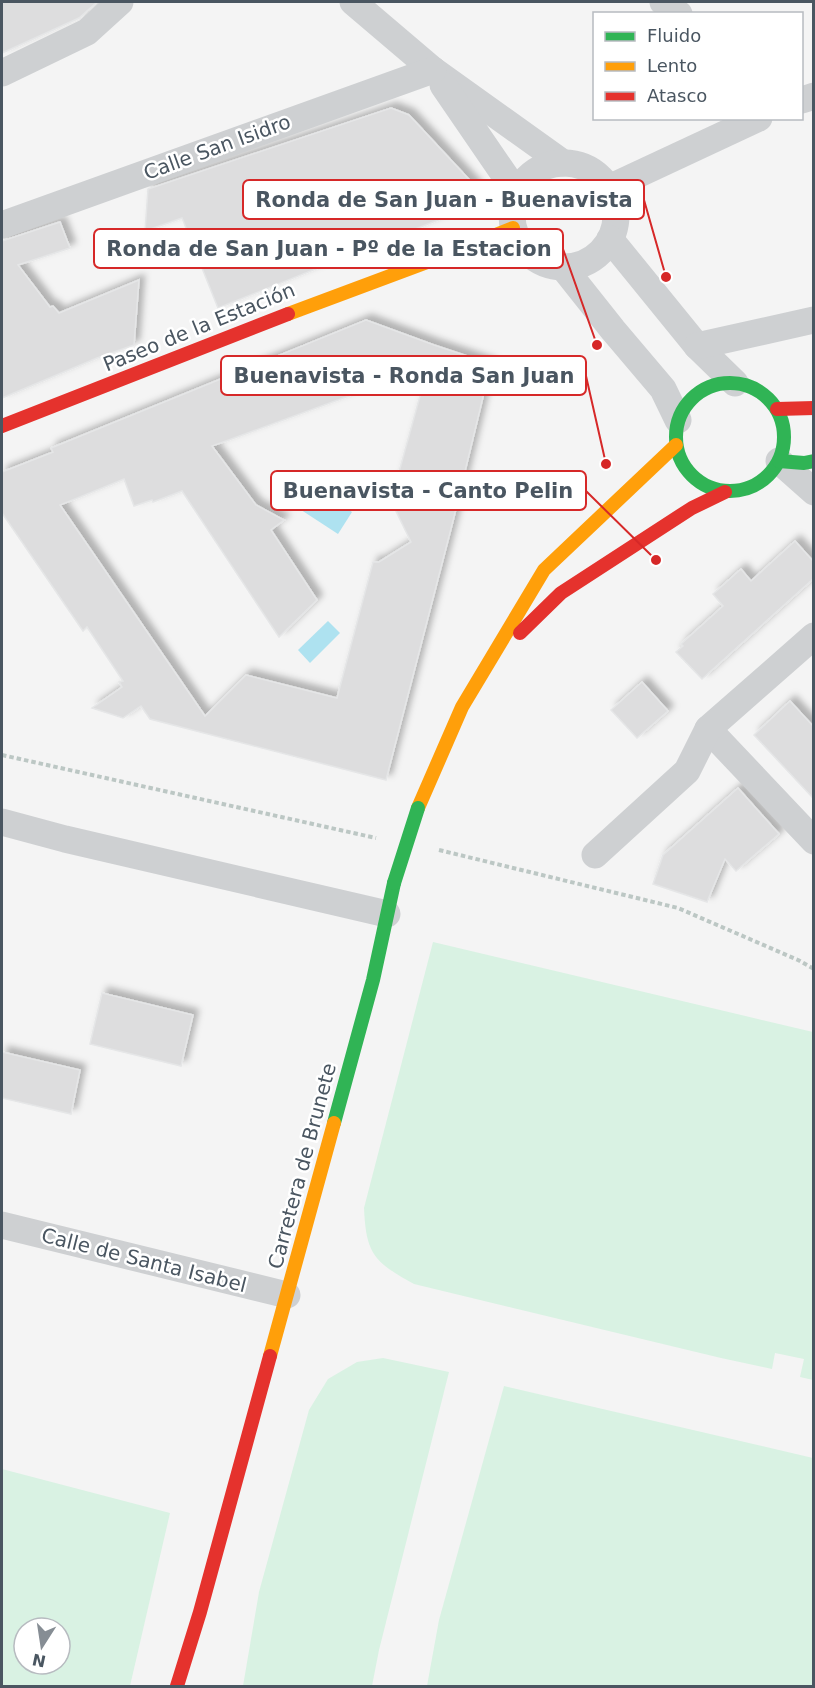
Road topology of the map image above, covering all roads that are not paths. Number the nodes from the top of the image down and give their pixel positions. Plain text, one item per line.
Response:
1 (120, 2) edge
2 (353, 2) edge
3 (663, 2) edge
4 (676, 12) edge
5 (433, 69) junction
6 (2, 73) edge
7 (755, 120) edge
8 (563, 163) junction
9 (609, 188) junction
10 (517, 193) junction
11 (2, 225) edge
12 (513, 228) junction
13 (610, 239) junction
14 (563, 267) junction
15 (813, 320) edge
16 (697, 346) junction
17 (735, 383) junction
18 (813, 408) edge
19 (777, 409) junction
20 (2, 426) edge
21 (677, 433) junction
22 (779, 461) junction
23 (813, 461) edge
24 (725, 492) junction
25 (813, 492) edge
26 (813, 636) edge
27 (486, 665) junction
28 (708, 729) junction
29 (2, 822) edge
30 (813, 841) edge
31 (595, 855) dead end
32 (387, 914) junction
33 (2, 1225) edge
34 (287, 1295) junction
35 (177, 1686) edge

1 - 6 street
2 - 5 street
3 - 4 street
5 - 8 street
5 - 10 street
5 - 11 street, Calle San Isidro
7 - 9 street
8 - 9 street
8 - 10 street
9 - 13 street
10 - 12 street
12 - 14 street
12 - 20 street, Paseo de la Estación
13 - 14 street
13 - 16 street
14 - 21 street
15 - 16 street
16 - 17 street
17 - 19 street
17 - 21 street
18 - 19 street
19 - 22 street
21 - 24 street
21 - 27 street, Carretera de Brunete
22 - 23 street
22 - 24 street
22 - 25 street
24 - 27 street, Carretera de Brunete
26 - 28 street
27 - 32 street, Carretera de Brunete, bridge
28 - 30 street
28 - 31 street
29 - 32 street
32 - 34 street, Carretera de Brunete
33 - 34 street, Calle de Santa Isabel
34 - 35 street, Carretera de Brunete

